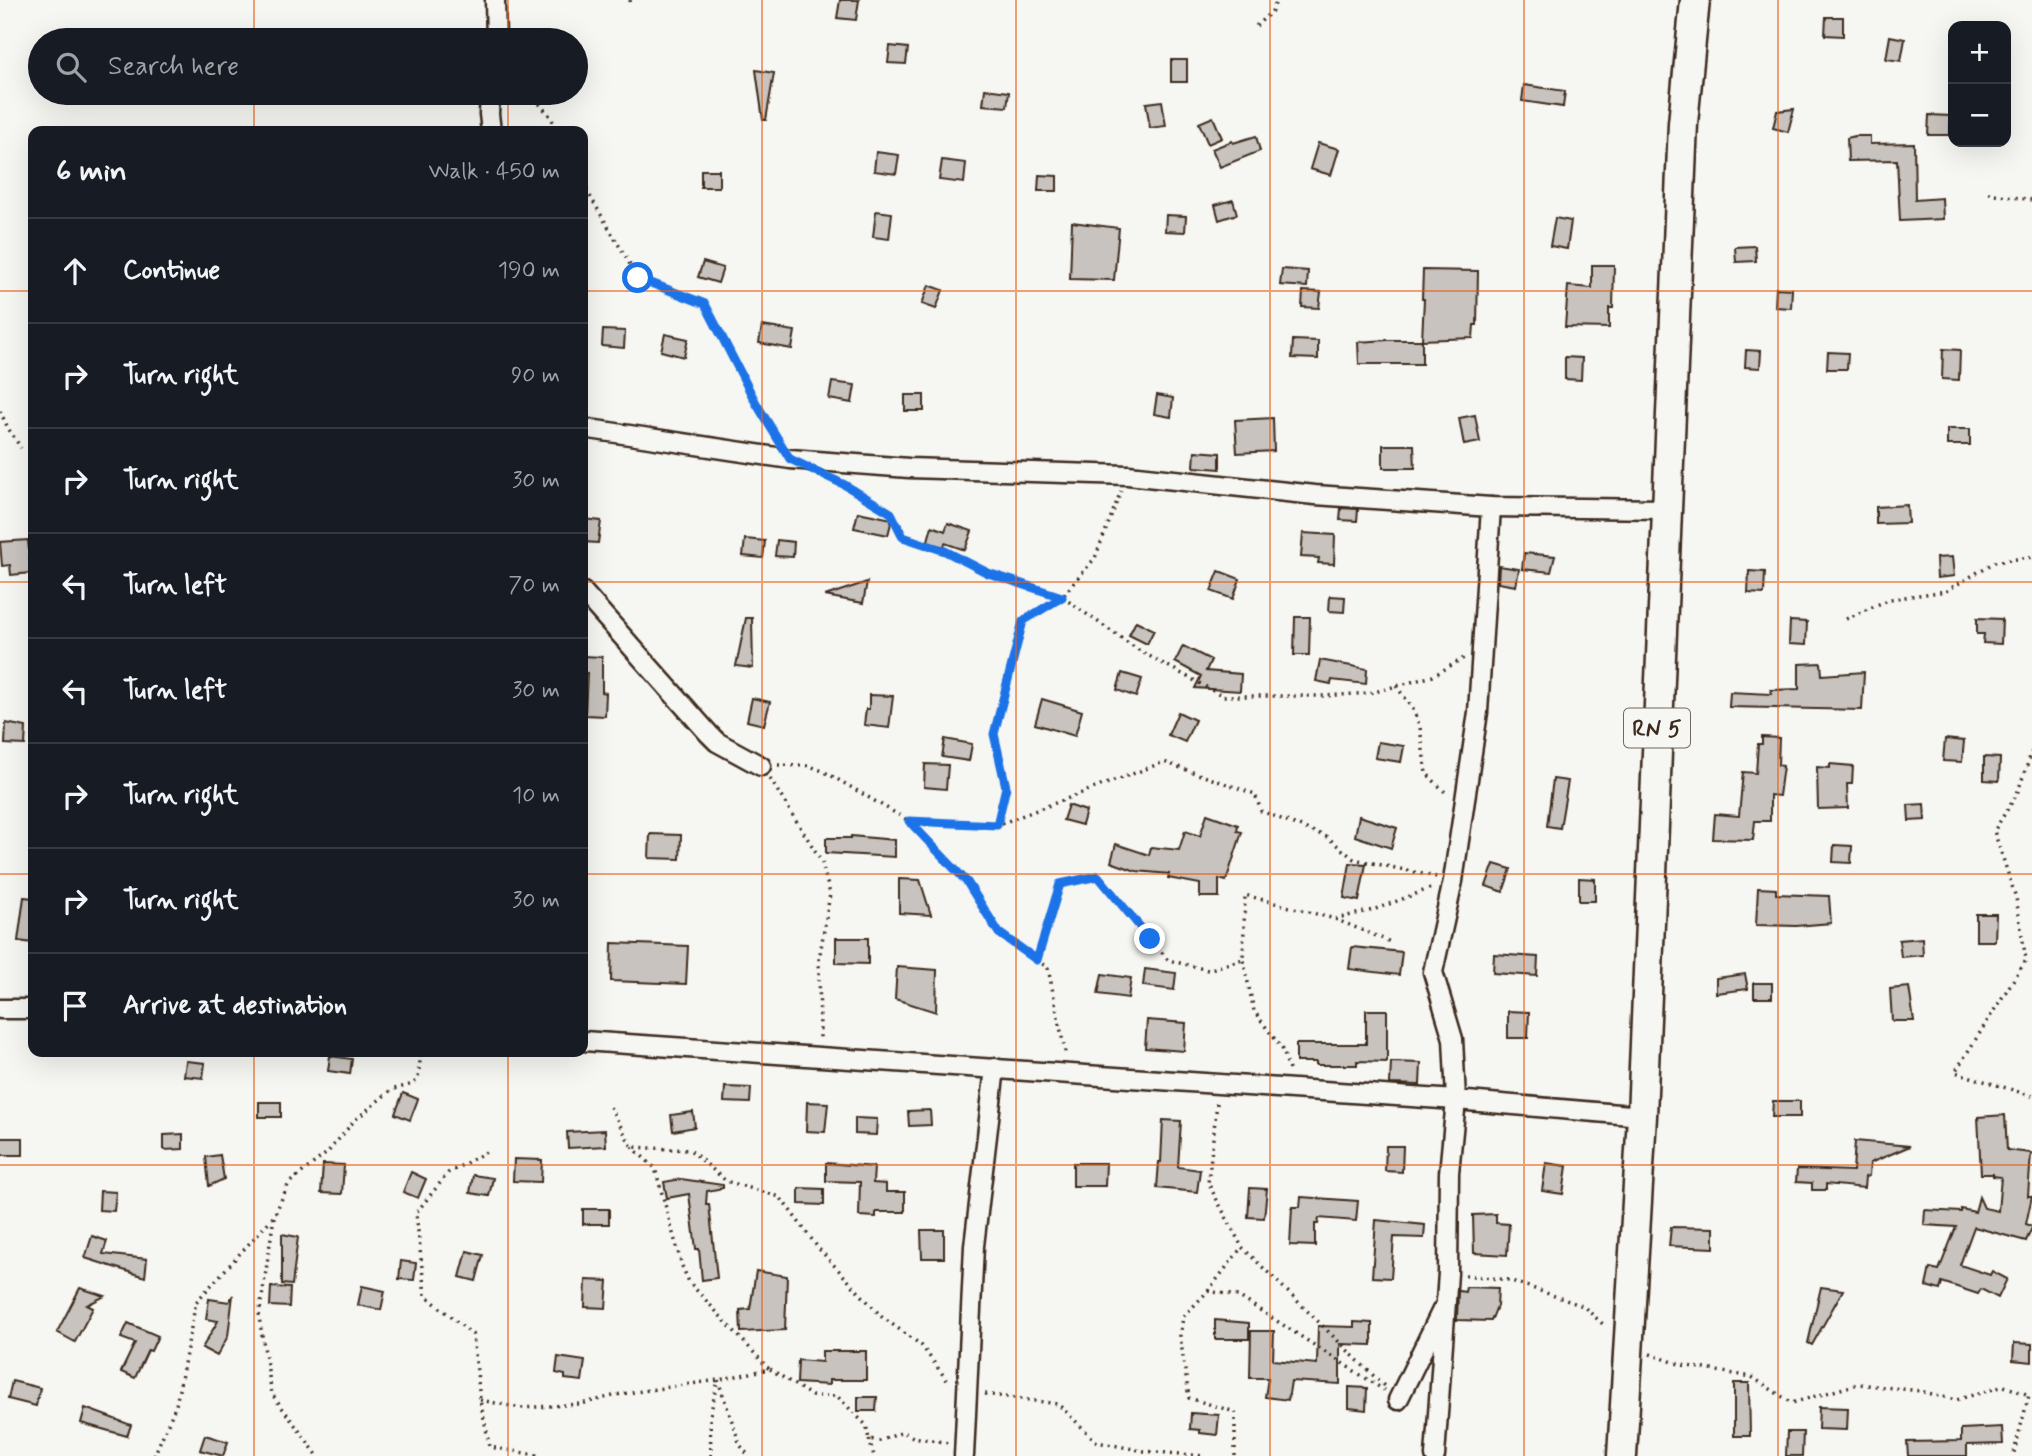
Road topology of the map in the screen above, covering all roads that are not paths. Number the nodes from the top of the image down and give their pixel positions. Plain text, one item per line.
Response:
1 (495, 0) edge
2 (1695, 0) edge
3 (496, 28) edge
4 (490, 105) edge
5 (490, 126) edge
6 (588, 429) edge
7 (1491, 508) junction
8 (1666, 509) junction
9 (588, 598) edge
10 (761, 766) road end
11 (0, 1009) edge
12 (28, 1009) edge
13 (588, 1041) edge
14 (995, 1068) junction
15 (1456, 1100) junction
16 (1642, 1116) junction
17 (1445, 1304) junction
18 (1398, 1400) road end
19 (964, 1450) edge
20 (1436, 1456) edge
21 (1622, 1456) edge

1 - 3 street
2 - 8 main road, RN 5
4 - 5 street
6 - 7 street
7 - 8 street
7 - 15 street
8 - 16 main road, RN 5
9 - 10 street
11 - 12 street
13 - 14 street
14 - 15 street
14 - 19 street
15 - 16 street
15 - 17 street
16 - 21 main road, RN 5
17 - 18 street
17 - 20 street

